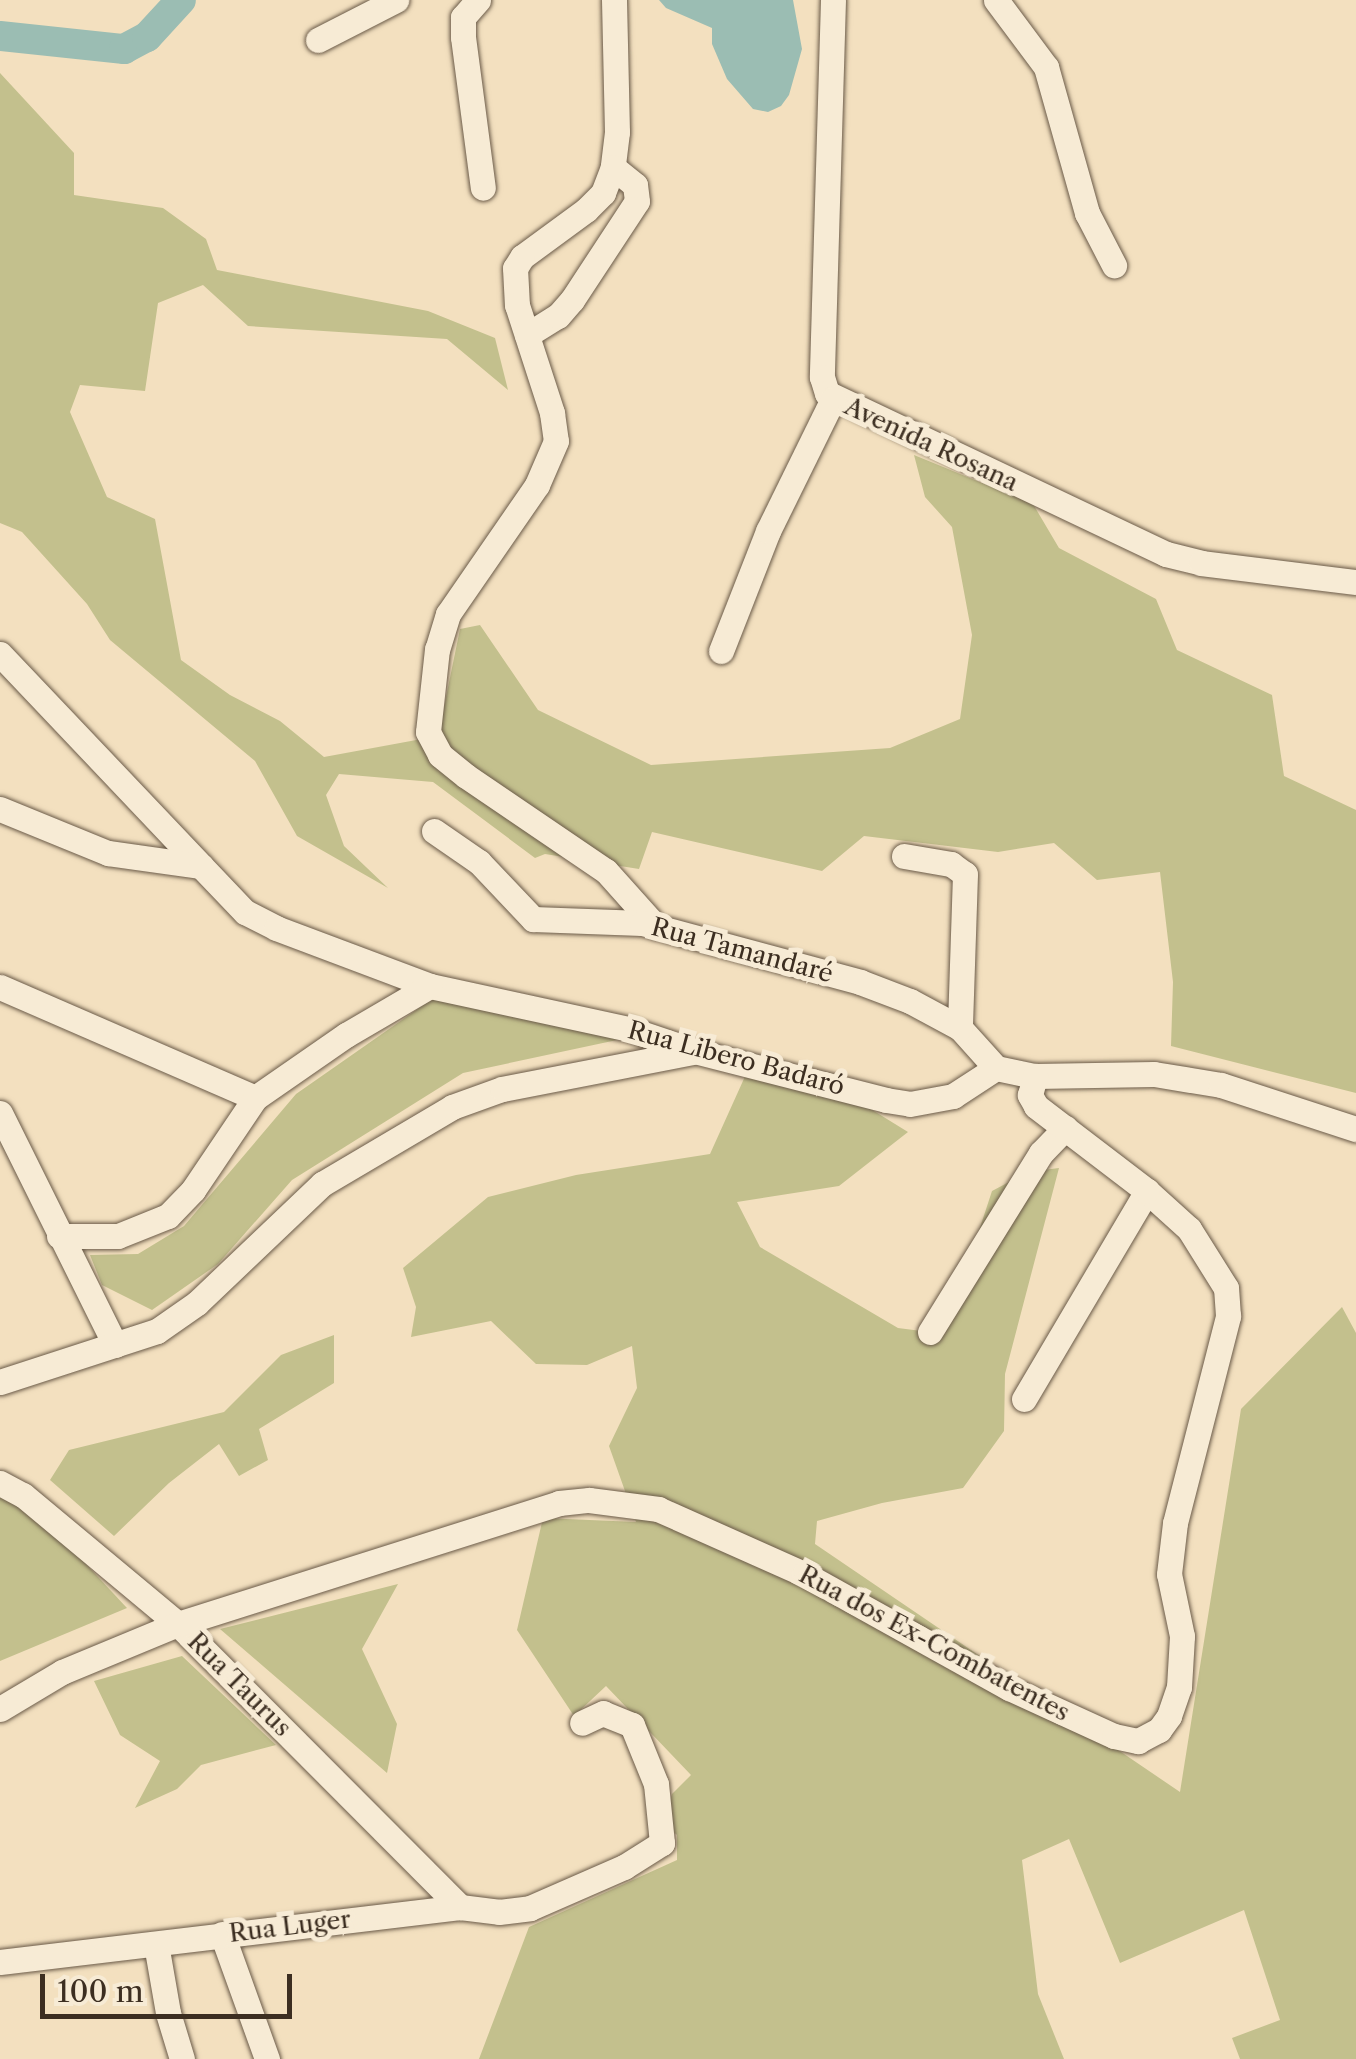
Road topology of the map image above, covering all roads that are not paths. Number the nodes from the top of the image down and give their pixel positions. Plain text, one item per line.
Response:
1 (396, 0) edge
2 (478, 0) edge
3 (614, 0) edge
4 (833, 0) edge
5 (996, 0) edge
6 (318, 40) dead end
7 (613, 168) junction
8 (483, 188) dead end
9 (1114, 265) dead end
10 (527, 335) junction
11 (833, 399) junction
12 (1356, 582) edge
13 (721, 651) dead end
14 (0, 654) edge
15 (0, 809) edge
16 (434, 831) dead end
17 (904, 856) dead end
18 (201, 866) junction
19 (656, 927) junction
20 (430, 986) junction
21 (0, 987) edge
22 (960, 1028) junction
23 (694, 1052) junction
24 (996, 1068) junction
25 (1035, 1076) junction
26 (255, 1098) junction
27 (0, 1113) edge
28 (1065, 1128) junction
29 (1356, 1128) edge
30 (1148, 1191) junction
31 (59, 1236) junction
32 (930, 1332) dead end
33 (114, 1345) junction
34 (0, 1382) edge
35 (1024, 1398) dead end
36 (0, 1483) edge
37 (178, 1624) junction
38 (0, 1709) edge
39 (582, 1723) dead end
40 (460, 1907) junction
41 (222, 1934) junction
42 (156, 1944) junction
43 (0, 1962) edge
44 (182, 2059) edge
45 (267, 2059) edge

1 - 6 street
2 - 8 street
3 - 7 street
4 - 11 street, Avenida Rosana
5 - 9 street
7 - 10 street
7 - 10 street
10 - 19 street
11 - 12 street, Avenida Rosana
11 - 13 street
14 - 18 street, Rua Libero Badaró
15 - 18 street
16 - 19 street, Rua Tamandaré
17 - 22 street
18 - 20 street, Rua Libero Badaró
19 - 22 street, Rua Tamandaré
20 - 23 street, Rua Libero Badaró
20 - 26 street
21 - 26 street
22 - 24 street, Rua Tamandaré
23 - 24 street, Rua Libero Badaró
23 - 33 street
24 - 25 street
25 - 28 street, Rua dos Ex-Combatentes
25 - 29 street
26 - 31 street
27 - 31 street
28 - 30 street, Rua dos Ex-Combatentes
28 - 32 street
30 - 35 street
30 - 37 street, Rua dos Ex-Combatentes
31 - 33 street
33 - 34 street
36 - 37 street, Rua Taurus
37 - 38 street, Rua dos Ex-Combatentes
37 - 40 street, Rua Taurus
39 - 40 street, Rua Luger
40 - 41 street, Rua Luger
41 - 42 street, Rua Luger
41 - 45 street
42 - 43 street, Rua Luger
42 - 44 street

